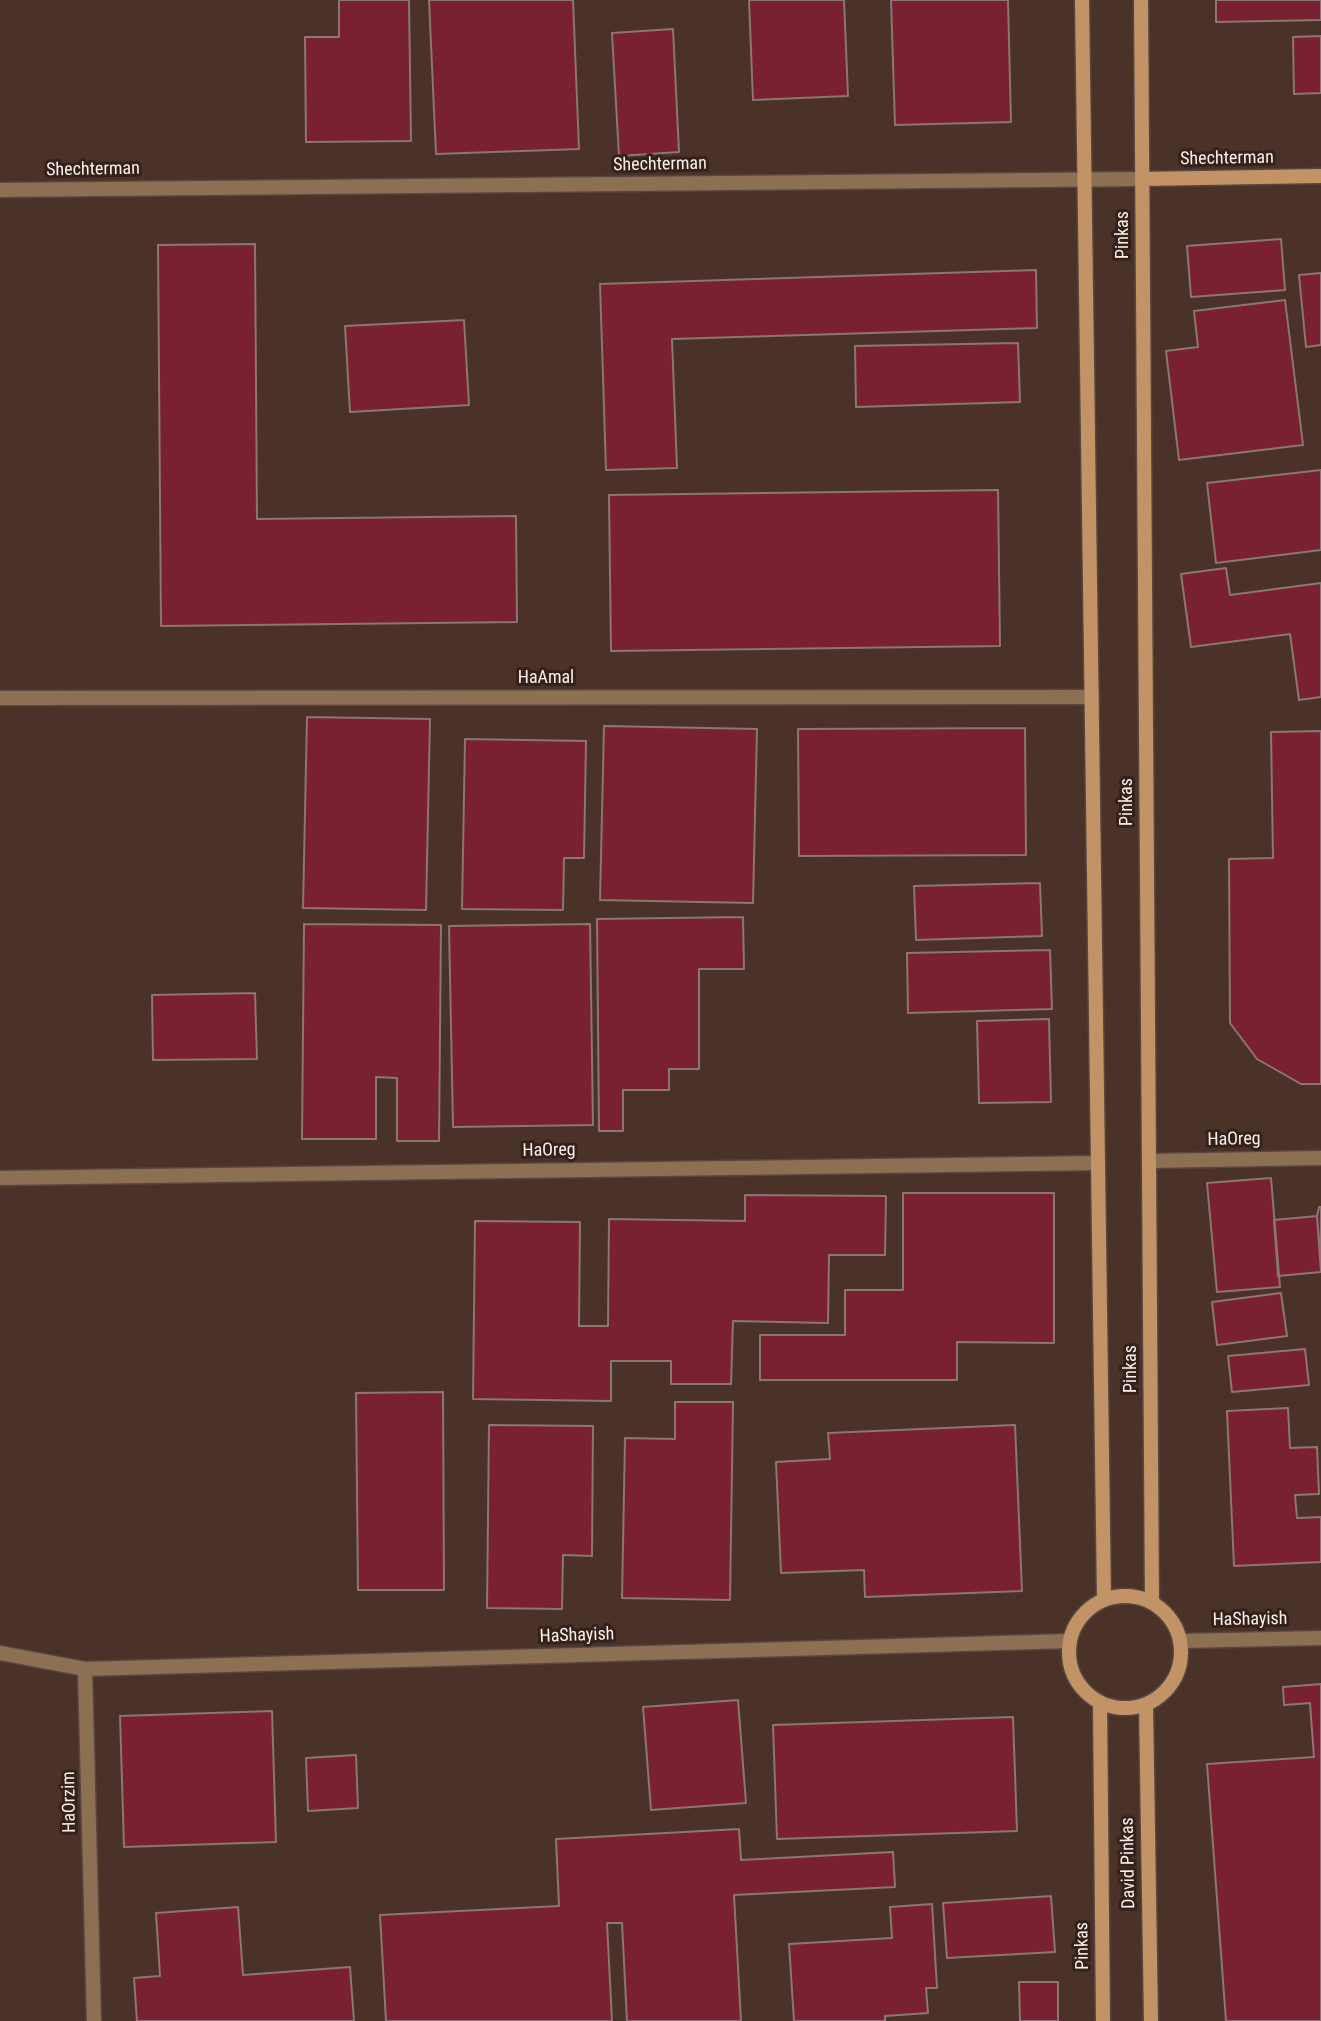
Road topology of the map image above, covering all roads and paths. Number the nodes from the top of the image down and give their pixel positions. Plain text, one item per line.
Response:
1 (1082, 0) edge
2 (1142, 0) edge
3 (1321, 176) edge
4 (1142, 179) junction
5 (1085, 180) junction
6 (0, 190) edge
7 (1092, 697) junction
8 (0, 698) edge
9 (1321, 1158) edge
10 (1149, 1161) junction
11 (1098, 1163) junction
12 (0, 1178) edge
13 (1104, 1600) junction
14 (1152, 1603) junction
15 (1321, 1638) edge
16 (1070, 1640) junction
17 (1181, 1641) junction
18 (0, 1653) edge
19 (86, 1669) junction
20 (1100, 1703) junction
21 (1146, 1705) junction
22 (94, 2021) edge
23 (1103, 2021) edge
24 (1151, 2021) edge

1 - 5 street, Pinkas
2 - 4 street, Pinkas
3 - 4 street, Shechterman
4 - 5 street, Shechterman
4 - 10 street, Pinkas
5 - 6 street, Shechterman
5 - 7 street, Pinkas
7 - 8 street, HaAmal
7 - 11 street, Pinkas
9 - 10 street, HaOreg
10 - 14 street, Pinkas
11 - 12 street, HaOreg
11 - 13 street, Pinkas
13 - 14 street
13 - 16 street
14 - 17 street
15 - 17 street, HaShayish
16 - 19 street, HaShayish
16 - 20 street
17 - 21 street
18 - 19 street
19 - 22 street, HaOrzim
20 - 21 street
20 - 23 street, Pinkas
21 - 24 street, David Pinkas

